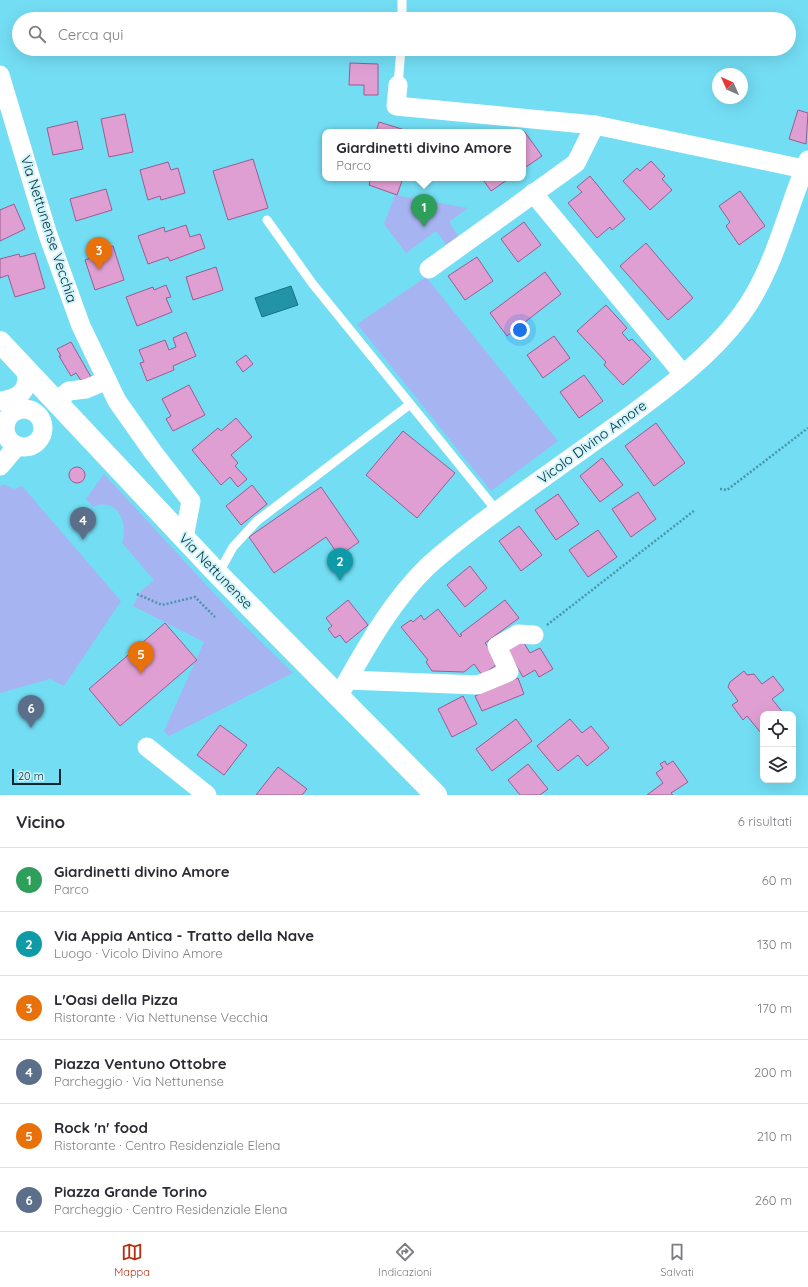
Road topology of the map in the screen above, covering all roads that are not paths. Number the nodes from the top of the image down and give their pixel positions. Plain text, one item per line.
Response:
1 (402, 0) edge
2 (402, 12) edge
3 (400, 56) edge
4 (0, 75) edge
5 (398, 85) joint
6 (595, 126) junction
7 (806, 165) edge
8 (533, 193) junction
9 (267, 220) dead end
10 (429, 269) dead end
11 (0, 342) edge
12 (26, 369) junction
13 (683, 374) junction
14 (107, 380) junction
15 (0, 401) edge
16 (409, 405) junction
17 (62, 407) junction
18 (38, 441) junction
19 (17, 446) junction
20 (0, 466) edge
21 (497, 511) junction
22 (184, 538) junction
23 (218, 574) junction
24 (534, 635) road end
25 (343, 689) junction
26 (147, 747) dead end
27 (207, 795) edge
28 (436, 795) edge

1 - 2 lane
3 - 5 lane
4 - 14 street, Via Nettunense Vecchia
5 - 6 street
6 - 7 street
6 - 8 street
7 - 13 street, Vicolo Divino Amore
8 - 10 street
8 - 13 street
9 - 16 lane
11 - 12 main road, Via Nettunense
12 - 15 street
12 - 17 main road, Via Nettunense
13 - 21 street, Vicolo Divino Amore
14 - 17 street
14 - 22 street, Via Nettunense Vecchia
16 - 21 lane
16 - 23 lane
17 - 18 street
17 - 22 main road, Via Nettunense
18 - 19 street
18 - 19 street
19 - 20 street
21 - 25 street, Vicolo Divino Amore
22 - 23 main road, Via Nettunense
23 - 25 main road, Via Nettunense
24 - 25 street
25 - 28 main road, Via Nettunense
26 - 27 street

